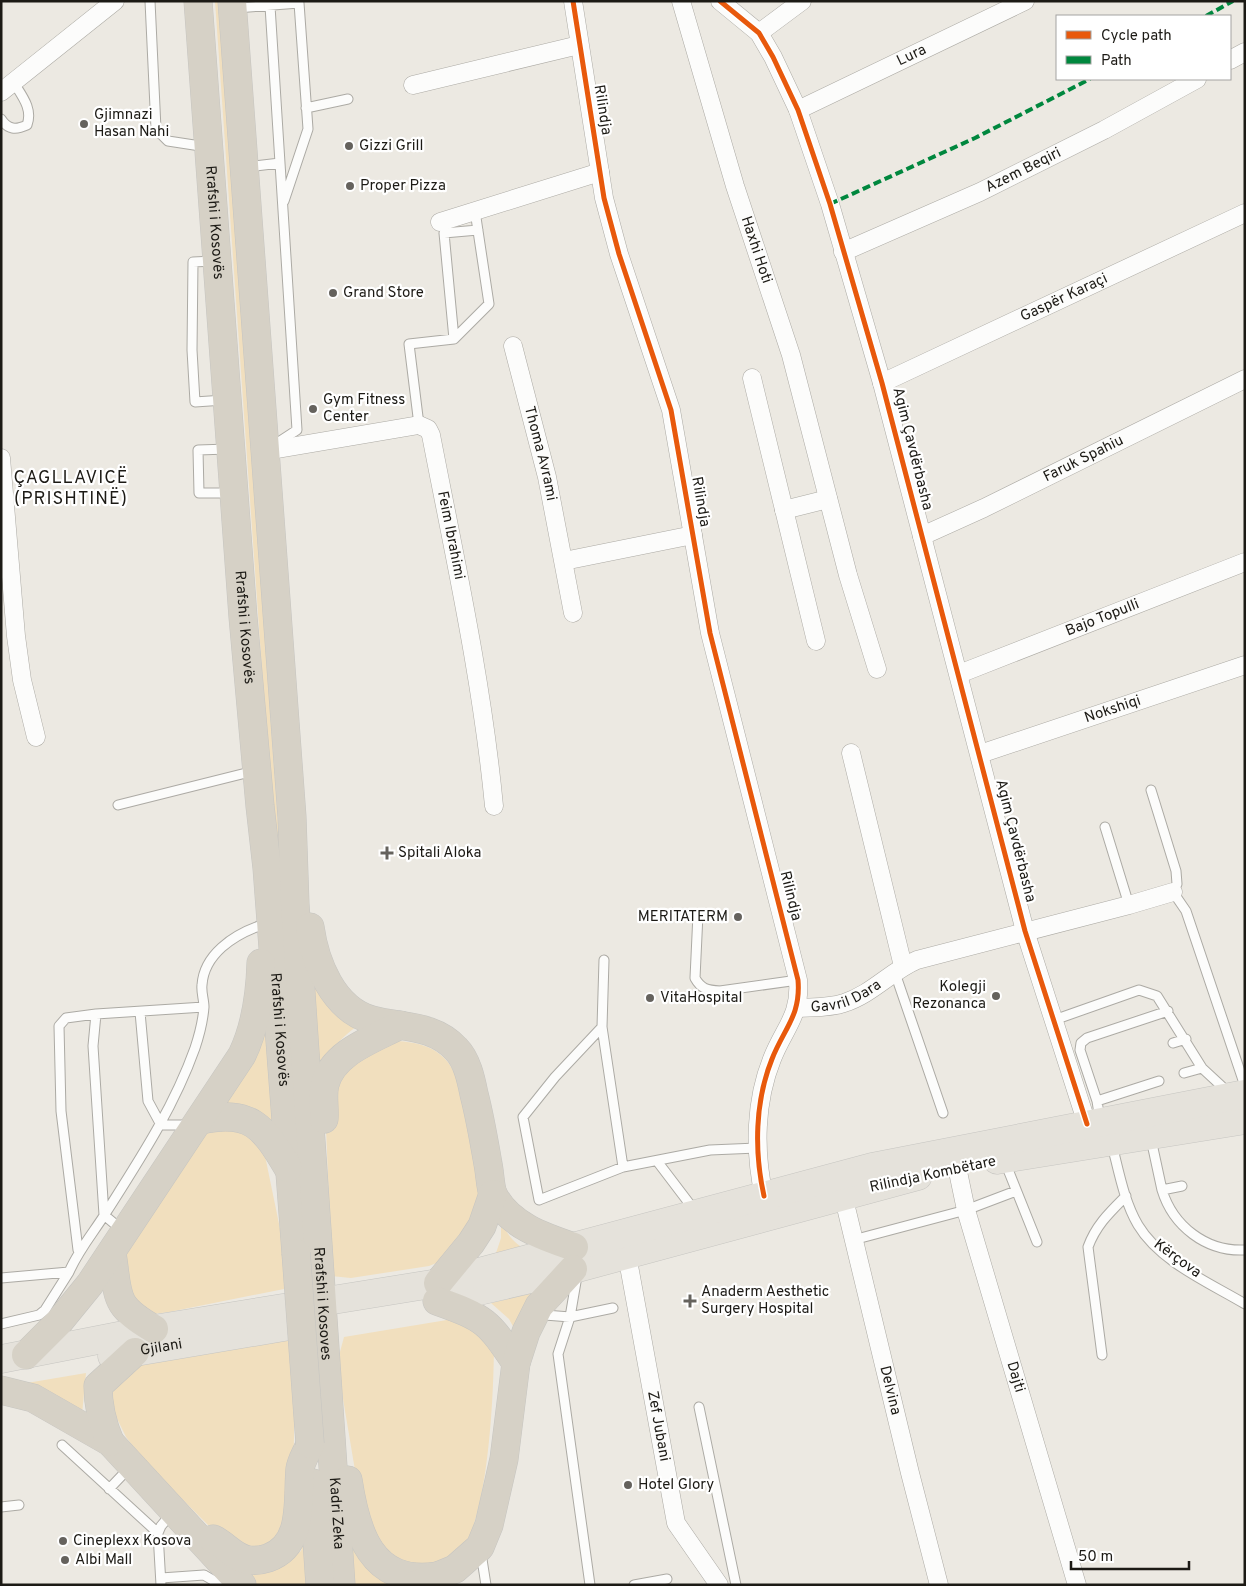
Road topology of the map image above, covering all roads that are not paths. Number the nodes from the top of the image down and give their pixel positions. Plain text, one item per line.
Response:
1 (115, 1) edge
2 (150, 1) edge
3 (198, 1) edge
4 (573, 1) edge
5 (681, 1) edge
6 (720, 1) edge
7 (802, 1) edge
8 (1025, 1) edge
9 (233, 5) edge
10 (270, 6) junction
11 (759, 33) junction
12 (579, 45) junction
13 (1245, 52) edge
14 (1231, 59) edge
15 (1195, 80) edge
16 (413, 86) dead end
17 (8, 87) edge
18 (348, 99) dead end
19 (306, 108) junction
20 (798, 110) junction
21 (1, 119) edge
22 (210, 148) junction
23 (280, 163) junction
24 (244, 167) junction
25 (600, 172) junction
26 (283, 206) junction
27 (476, 211) junction
28 (1245, 213) edge
29 (440, 222) dead end
30 (478, 230) junction
31 (843, 252) junction
32 (454, 339) junction
33 (513, 346) dead end
34 (752, 378) dead end
35 (1245, 379) edge
36 (882, 383) junction
37 (419, 425) junction
38 (266, 450) junction
39 (1, 458) edge
40 (828, 499) junction
41 (784, 510) junction
42 (693, 535) junction
43 (922, 536) junction
44 (564, 561) junction
45 (1245, 562) edge
46 (573, 613) dead end
47 (816, 641) dead end
48 (1245, 665) edge
49 (877, 669) dead end
50 (959, 674) junction
51 (36, 737) dead end
52 (851, 753) dead end
53 (980, 754) junction
54 (257, 770) junction
55 (1151, 790) dead end
56 (118, 805) dead end
57 (260, 806) junction
58 (494, 806) dead end
59 (292, 817) junction
60 (1105, 827) dead end
61 (1174, 892) junction
62 (1129, 906) junction
63 (698, 914) dead end
64 (259, 926) junction
65 (1025, 931) junction
66 (604, 960) dead end
67 (899, 969) junction
68 (798, 980) junction
69 (204, 1007) junction
70 (798, 1008) junction
71 (1168, 1011) junction
72 (140, 1012) junction
73 (96, 1014) junction
74 (1054, 1020) junction
75 (400, 1025) junction
76 (602, 1027) junction
77 (1186, 1039) junction
78 (1173, 1044) dead end
79 (1202, 1068) junction
80 (1184, 1073) dead end
81 (1154, 1080) dead end
82 (1242, 1099) edge
83 (943, 1113) dead end
84 (200, 1122) junction
85 (1099, 1122) junction
86 (161, 1125) junction
87 (1149, 1134) junction
88 (757, 1148) junction
89 (1004, 1159) junction
90 (657, 1161) junction
91 (300, 1167) junction
92 (622, 1167) junction
93 (957, 1168) junction
94 (1182, 1186) dead end
95 (1162, 1190) junction
96 (1016, 1191) junction
97 (493, 1194) junction
98 (843, 1195) junction
99 (764, 1196) junction
100 (1126, 1196) junction
101 (966, 1210) junction
102 (696, 1214) junction
103 (104, 1215) junction
104 (853, 1240) junction
105 (1036, 1242) dead end
106 (118, 1243) junction
107 (78, 1250) junction
108 (1245, 1250) edge
109 (296, 1253) joint
110 (627, 1255) junction
111 (575, 1262) junction
112 (69, 1272) junction
113 (1, 1278) edge
114 (437, 1292) junction
115 (1245, 1304) edge
116 (613, 1308) dead end
117 (536, 1309) junction
118 (322, 1311) junction
119 (570, 1317) junction
120 (1, 1324) edge
121 (154, 1329) junction
122 (135, 1352) junction
123 (1102, 1355) dead end
124 (14, 1357) edge
125 (516, 1363) junction
126 (1, 1377) edge
127 (1, 1390) edge
128 (700, 1407) dead end
129 (110, 1442) junction
130 (321, 1443) junction
131 (62, 1445) dead end
132 (132, 1465) junction
133 (110, 1488) junction
134 (19, 1505) dead end
135 (1, 1507) edge
136 (183, 1520) junction
137 (158, 1533) junction
138 (480, 1547) junction
139 (443, 1574) junction
140 (666, 1579) dead end
141 (161, 1581) edge
142 (221, 1585) edge
143 (242, 1585) edge
144 (320, 1585) edge
145 (341, 1585) edge
146 (416, 1585) edge
147 (486, 1585) edge
148 (590, 1585) edge
149 (634, 1585) edge
150 (719, 1585) edge
151 (736, 1585) edge
152 (939, 1585) edge
153 (1077, 1585) edge

1 - 17 street
2 - 22 lane
3 - 22 highway, Rrafshi i Kosovës
4 - 12 street, Rilindja
5 - 40 street, Haxhi Hoti
6 - 11 street, Agim Çavdërbasha
7 - 11 street
8 - 20 street, Lura
9 - 10 lane
9 - 24 highway, Rrafshi i Kosovës
10 - 19 lane
10 - 23 lane
11 - 20 street, Agim Çavdërbasha
12 - 16 street
12 - 25 street, Rilindja
13 - 14 street
15 - 31 street, Azem Beqiri
17 - 21 lane
18 - 19 lane
19 - 26 lane
20 - 31 street, Agim Çavdërbasha
22 - 54 highway, Rrafshi i Kosovës
23 - 24 lane
23 - 26 lane
24 - 38 highway, Rrafshi i Kosovës
25 - 27 street
25 - 42 street, Rilindja
26 - 38 lane
27 - 29 street
27 - 30 lane
28 - 36 street, Gaspër Karaçi
30 - 32 lane
30 - 32 lane
31 - 36 street, Agim Çavdërbasha
32 - 37 lane
33 - 44 street, Thoma Avrami
34 - 41 street
35 - 43 street, Faruk Spahiu
36 - 43 street, Agim Çavdërbasha
37 - 38 street
37 - 58 street, Feim Ibrahimi
38 - 59 highway, Rrafshi i Kosovës
39 - 51 street
40 - 41 street
40 - 49 street, Haxhi Hoti
41 - 47 street
42 - 44 street
42 - 68 street, Rilindja
43 - 50 street, Agim Çavdërbasha
44 - 46 street, Thoma Avrami
45 - 50 street, Bajo Topulli
48 - 53 street, Nokshiqi
50 - 53 street, Agim Çavdërbasha
52 - 67 street
53 - 65 street, Agim Çavdërbasha
54 - 56 lane
54 - 57 highway, Rrafshi i Kosovës
55 - 61 lane
57 - 64 highway
57 - 91 highway, Rrafshi i Kosovës
59 - 75 highway
59 - 91 highway, Rrafshi i Kosovës
60 - 62 lane
61 - 62 street, Gavril Dara
61 - 82 lane
62 - 65 street, Gavril Dara
63 - 68 lane
64 - 69 lane
64 - 84 highway
65 - 67 street, Gavril Dara
65 - 74 street, Agim Çavdërbasha
66 - 76 lane
67 - 70 street, Gavril Dara
67 - 83 lane
68 - 70 street, Rilindja
69 - 72 lane
69 - 86 lane
70 - 88 street, Gavril Dara
71 - 74 lane
71 - 77 lane
71 - 85 lane, Kërçova
72 - 73 lane
72 - 86 lane
73 - 103 lane
73 - 107 lane
74 - 85 street, Agim Çavdërbasha
75 - 91 highway
75 - 97 highway
76 - 92 lane
76 - 92 lane
77 - 78 lane
77 - 79 lane
79 - 80 lane
79 - 82 lane
81 - 85 lane
82 - 85 main road, Rilindja Kombëtare
82 - 87 main road, Rilindja Kombëtare
84 - 86 lane
84 - 91 highway
84 - 106 highway
85 - 87 main road, Rilindja Kombëtare
85 - 89 main road, Rilindja Kombëtare
85 - 99 main road, Rilindja Kombëtare
85 - 100 lane, Kërçova
86 - 103 lane
87 - 95 lane
88 - 90 lane
88 - 99 street, Gavril Dara
89 - 93 main road, Rilindja Kombëtare
89 - 96 lane
90 - 92 lane
90 - 102 lane
91 - 109 highway, Rrafshi i Kosovës
91 - 118 highway, Rrafshi i Kosoves
93 - 98 main road, Rilindja Kombëtare
93 - 101 street, Dajti
94 - 95 lane
95 - 108 lane
96 - 101 lane
96 - 105 lane
97 - 111 highway
97 - 114 highway
98 - 104 street, Delvina
98 - 110 main road, Rilindja Kombëtare
99 - 102 main road, Rilindja Kombëtare
100 - 115 lane, Kërçova
100 - 123 lane
101 - 104 lane
101 - 153 street, Dajti
102 - 111 main road, Rilindja Kombëtare
103 - 106 lane
103 - 107 lane
104 - 152 street, Delvina
106 - 121 highway
106 - 124 highway
107 - 112 lane
109 - 130 highway, Rrafshi i Kosoves, bridge
110 - 111 main road, Rilindja Kombëtare
110 - 150 street, Zef Jubani
111 - 114 main road
111 - 117 highway
111 - 119 lane
112 - 113 lane
112 - 120 lane
114 - 118 main road
114 - 125 highway
116 - 119 lane
117 - 119 lane
117 - 125 highway
118 - 121 main road, Gjilani
118 - 122 main road, Gjilani
118 - 130 highway, Rrafshi i Kosoves
119 - 148 lane
121 - 124 main road, Gjilani
122 - 126 main road, Gjilani
122 - 129 highway
125 - 138 highway
127 - 129 highway
128 - 151 lane
129 - 132 highway
130 - 136 highway
130 - 139 highway
130 - 144 highway, Kadri Zeka
130 - 145 highway, Kadri Zeka
131 - 133 lane
132 - 133 lane
132 - 136 highway
133 - 137 lane
134 - 135 lane
136 - 137 lane
136 - 143 highway
137 - 141 lane
138 - 139 highway
138 - 147 lane
139 - 146 highway
140 - 149 lane
141 - 142 lane

